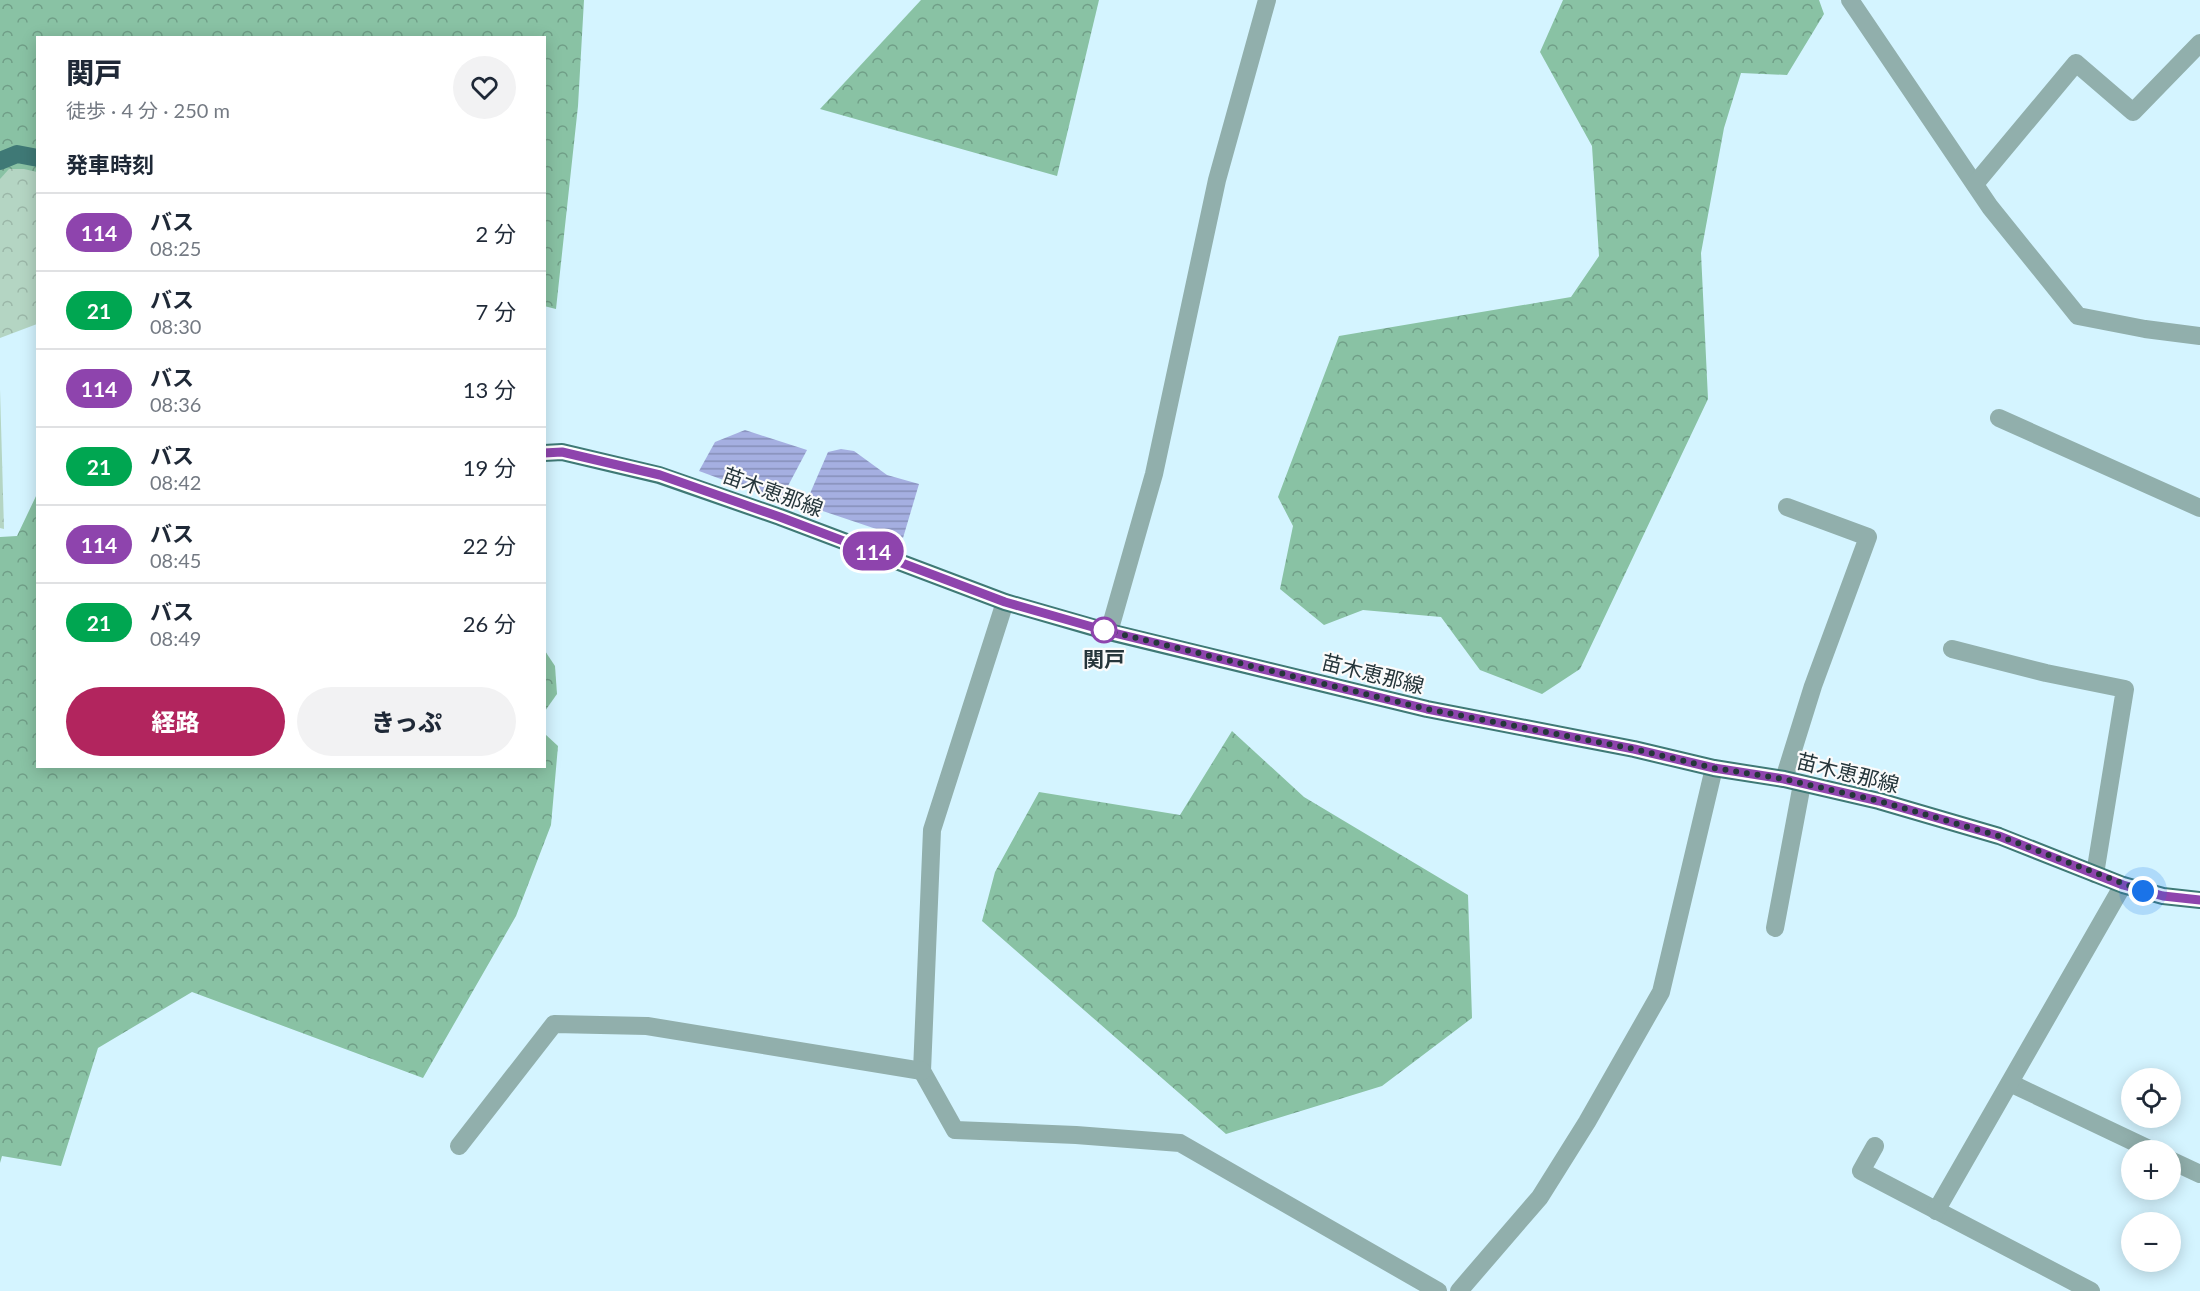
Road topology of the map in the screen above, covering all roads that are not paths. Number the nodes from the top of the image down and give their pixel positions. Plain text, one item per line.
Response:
1 (1267, 0) edge
2 (1850, 0) edge
3 (2200, 43) edge
4 (36, 158) edge
5 (0, 161) edge
6 (1974, 184) junction
7 (2198, 332) edge
8 (1999, 418) dead end
9 (546, 453) edge
10 (1787, 507) dead end
11 (2200, 508) edge
12 (1005, 602) junction
13 (1110, 632) junction
14 (1952, 649) dead end
15 (1714, 768) junction
16 (1784, 779) junction
17 (1802, 784) junction
18 (2095, 874) junction
19 (2123, 885) junction
20 (2200, 900) edge
21 (1775, 928) dead end
22 (922, 1071) junction
23 (2010, 1083) junction
24 (2130, 1140) edge
25 (459, 1146) dead end
26 (1875, 1146) dead end
27 (2181, 1165) edge
28 (2200, 1174) edge
29 (1936, 1211) junction
30 (1438, 1291) edge
31 (1459, 1291) edge
32 (2091, 1291) edge

1 - 13 street
2 - 6 street
3 - 6 street
4 - 5 main road
6 - 7 street
8 - 11 street
9 - 12 main road, 苗木恵那線
10 - 16 street
12 - 13 main road, 苗木恵那線
12 - 22 street
13 - 15 main road, 苗木恵那線
14 - 18 street
15 - 16 main road, 苗木恵那線
15 - 31 street
16 - 17 main road, 苗木恵那線
17 - 18 main road, 苗木恵那線
17 - 21 street
18 - 19 main road, 苗木恵那線
19 - 20 main road, 苗木恵那線
19 - 23 street
22 - 25 street
22 - 30 street
23 - 24 street
23 - 29 street
26 - 29 street
27 - 28 street
29 - 32 street

